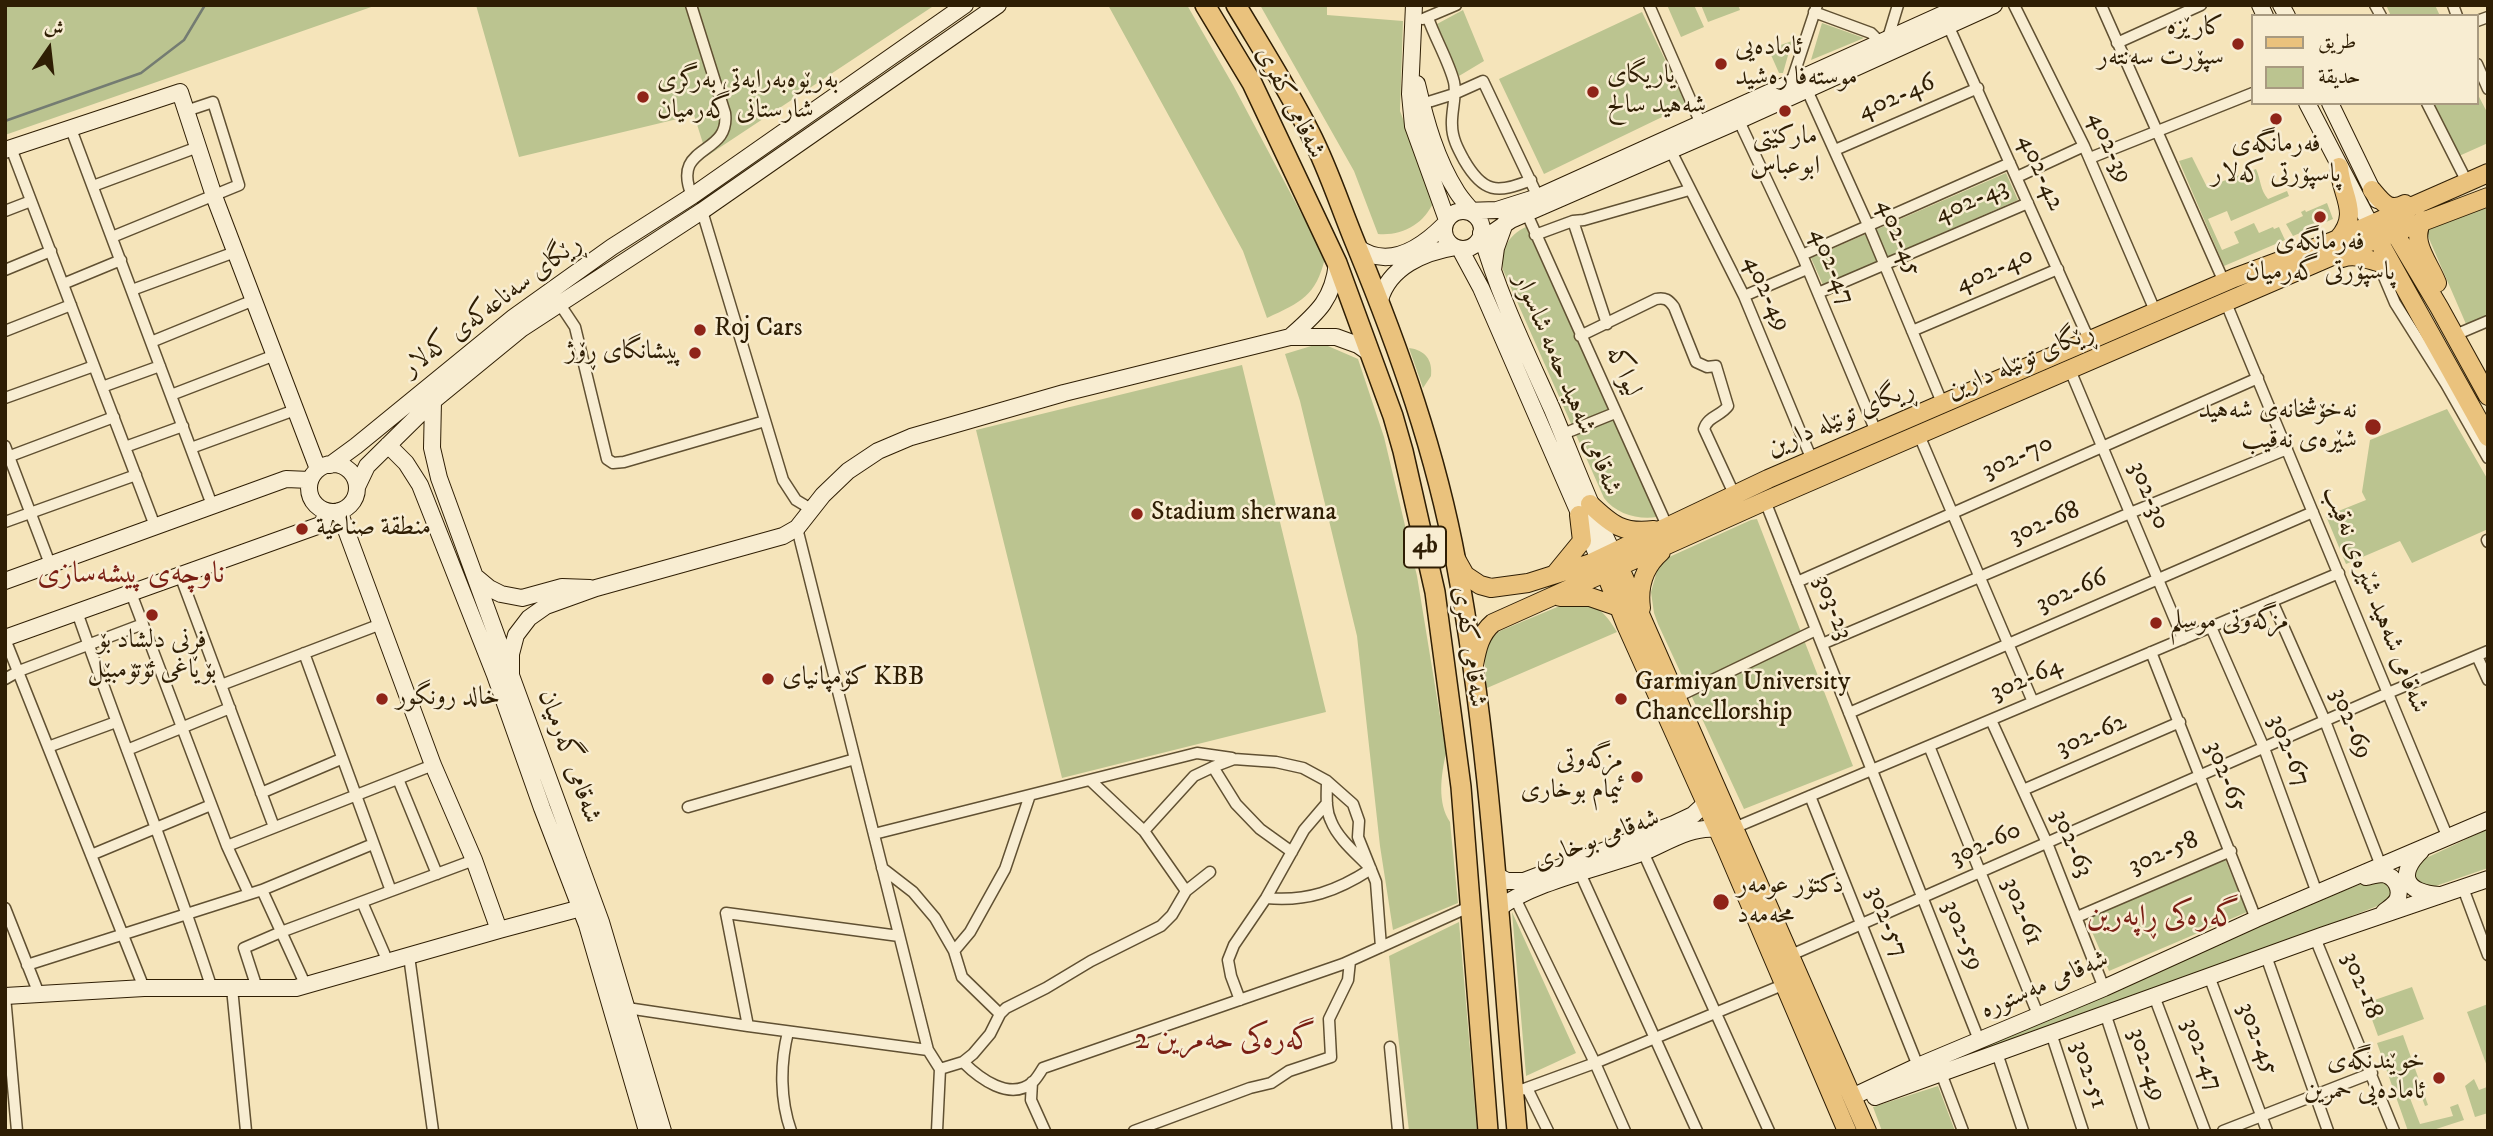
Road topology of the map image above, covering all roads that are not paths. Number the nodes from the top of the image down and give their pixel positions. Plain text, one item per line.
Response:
1 (691, 5) edge
2 (965, 5) edge
3 (998, 5) edge
4 (1206, 5) edge
5 (1236, 5) edge
6 (1414, 5) edge
7 (1649, 5) edge
8 (1898, 5) edge
9 (1963, 5) edge
10 (1994, 5) edge
11 (2014, 5) edge
12 (2101, 5) edge
13 (2201, 5) edge
14 (1451, 7) edge
15 (1815, 9) edge
16 (1421, 20) junction
17 (1948, 25) junction
18 (1884, 40) junction
19 (2117, 43) junction
20 (1413, 64) junction
21 (2479, 69) edge
22 (1791, 83) junction
23 (1978, 88) junction
24 (2488, 89) edge
25 (1807, 90) junction
26 (2252, 93) edge
27 (1454, 94) junction
28 (1422, 104) junction
29 (2308, 105) edge
30 (2331, 105) edge
31 (2428, 105) edge
32 (186, 111) junction
33 (1739, 121) junction
34 (1701, 124) junction
35 (1420, 125) junction
36 (71, 129) junction
37 (2158, 131) junction
38 (2084, 146) junction
39 (198, 147) junction
40 (8, 149) edge
41 (1835, 150) junction
42 (1671, 151) junction
43 (2090, 158) junction
44 (2010, 163) junction
45 (1627, 164) junction
46 (2339, 167) junction
47 (2488, 173) edge
48 (2017, 177) junction
49 (1531, 180) junction
50 (2461, 185) junction
51 (93, 187) junction
52 (1689, 190) junction
53 (2372, 190) junction
54 (214, 196) junction
55 (692, 197) junction
56 (1538, 197) junction
57 (2488, 197) edge
58 (31, 201) junction
59 (2028, 202) junction
60 (5, 211) edge
61 (702, 211) junction
62 (1470, 212) junction
63 (1527, 215) junction
64 (2423, 220) junction
65 (1573, 221) junction
66 (1445, 222) junction
67 (1505, 223) junction
68 (1868, 225) junction
69 (2382, 228) junction
70 (1535, 234) junction
71 (112, 237) junction
72 (2338, 239) junction
73 (1471, 242) junction
74 (1357, 247) junction
75 (51, 251) junction
76 (235, 252) junction
77 (1802, 255) junction
78 (121, 260) junction
79 (2319, 262) junction
80 (1337, 263) junction
81 (1885, 264) junction
82 (2392, 265) junction
83 (1807, 269) junction
84 (2058, 269) junction
85 (5, 270) edge
86 (1493, 273) junction
87 (2224, 282) junction
88 (63, 284) junction
89 (132, 290) junction
90 (1818, 293) junction
91 (1744, 296) junction
92 (254, 300) junction
93 (1380, 300) junction
94 (559, 303) junction
95 (2226, 303) junction
96 (71, 305) junction
97 (2440, 307) junction
98 (2155, 313) junction
99 (2488, 321) edge
100 (1607, 324) junction
101 (5, 331) edge
102 (1912, 331) junction
103 (1580, 335) junction
104 (2455, 335) junction
105 (1290, 337) junction
106 (2089, 340) junction
107 (151, 342) junction
108 (1371, 354) junction
109 (275, 355) junction
110 (94, 366) junction
111 (160, 366) junction
112 (2070, 370) junction
113 (2258, 378) junction
114 (102, 387) junction
115 (171, 395) junction
116 (2488, 396) edge
117 (5, 398) edge
118 (433, 401) junction
119 (1942, 405) junction
120 (295, 410) junction
121 (1615, 413) junction
122 (114, 417) junction
123 (765, 421) junction
124 (183, 426) junction
125 (1877, 433) junction
126 (1563, 434) junction
127 (1919, 435) junction
128 (2488, 436) edge
129 (388, 445) junction
130 (2103, 445) junction
131 (125, 447) junction
132 (191, 449) junction
133 (2287, 449) junction
134 (7, 453) edge
135 (2488, 458) edge
136 (1812, 460) junction
137 (319, 471) junction
138 (136, 475) junction
139 (357, 487) junction
140 (1735, 496) junction
141 (1765, 501) junction
142 (448, 504) junction
143 (212, 505) junction
144 (811, 509) junction
145 (1584, 510) junction
146 (332, 511) junction
147 (430, 511) junction
148 (2313, 512) junction
149 (31, 513) junction
150 (1952, 513) junction
151 (2130, 513) junction
152 (5, 522) edge
153 (155, 526) junction
154 (797, 528) junction
155 (1669, 536) junction
156 (1456, 559) junction
157 (1609, 563) junction
158 (50, 564) junction
159 (2339, 573) junction
160 (180, 575) junction
161 (475, 576) junction
162 (1552, 576) junction
163 (1979, 577) junction
164 (2158, 580) junction
165 (5, 581) edge
166 (1797, 582) junction
167 (596, 588) junction
168 (131, 593) junction
169 (1550, 598) junction
170 (2272, 601) junction
171 (1619, 607) junction
172 (77, 612) junction
173 (1644, 622) junction
174 (143, 624) junction
175 (381, 624) junction
176 (2211, 627) junction
177 (1816, 630) junction
178 (5, 639) edge
179 (2183, 639) junction
180 (1822, 644) junction
181 (88, 645) junction
182 (2008, 645) junction
183 (2151, 652) junction
184 (304, 653) junction
185 (2482, 653) edge
186 (1474, 667) junction
187 (19, 671) junction
188 (511, 674) junction
189 (5, 679) edge
190 (2488, 680) edge
191 (221, 685) junction
192 (2388, 692) junction
193 (1677, 698) junction
194 (2033, 702) junction
195 (230, 708) junction
196 (1849, 713) junction
197 (1991, 720) junction
198 (2325, 721) junction
199 (116, 722) junction
200 (2180, 722) junction
201 (182, 727) junction
202 (1929, 746) junction
203 (48, 747) junction
204 (2264, 748) junction
205 (127, 750) junction
206 (341, 759) junction
207 (855, 759) junction
208 (1234, 759) junction
209 (433, 765) junction
210 (1213, 767) junction
211 (1870, 771) junction
212 (2200, 777) junction
213 (398, 779) junction
214 (1090, 780) junction
215 (1327, 781) junction
216 (1487, 783) junction
217 (1461, 787) junction
218 (553, 790) junction
219 (2023, 790) junction
220 (261, 793) junction
221 (537, 795) junction
222 (1030, 795) junction
223 (354, 796) junction
224 (1810, 796) junction
225 (1327, 803) junction
226 (1705, 804) junction
227 (211, 805) junction
228 (688, 807) dead end
229 (2488, 820) edge
230 (274, 827) junction
231 (155, 828) junction
232 (1144, 831) junction
233 (1677, 831) junction
234 (874, 834) junction
235 (1728, 836) junction
236 (2448, 838) junction
237 (2047, 843) junction
238 (373, 844) junction
239 (227, 846) junction
240 (2423, 849) junction
241 (2231, 851) junction
242 (1292, 852) junction
243 (1643, 852) junction
244 (91, 855) junction
245 (474, 860) junction
246 (2381, 866) junction
247 (882, 868) junction
248 (1371, 869) junction
249 (1210, 872) dead end
250 (1980, 872) junction
251 (1580, 873) junction
252 (437, 874) junction
253 (1495, 875) junction
254 (2351, 879) junction
255 (2488, 879) edge
256 (2463, 888) junction
257 (262, 890) junction
258 (1521, 890) junction
259 (391, 891) junction
260 (1186, 891) junction
261 (2317, 893) junction
262 (249, 894) junction
263 (2443, 895) junction
264 (1266, 898) junction
265 (1922, 898) junction
266 (362, 902) junction
267 (1469, 907) junction
268 (5, 908) edge
269 (581, 908) junction
270 (1498, 909) junction
271 (188, 915) junction
272 (2380, 915) junction
273 (2077, 917) junction
274 (2256, 919) junction
275 (1863, 924) junction
276 (499, 930) junction
277 (281, 932) junction
278 (124, 936) junction
279 (899, 936) junction
280 (2315, 938) junction
281 (1381, 947) junction
282 (954, 951) junction
283 (2487, 951) edge
284 (1791, 955) junction
285 (409, 956) junction
286 (2266, 956) junction
287 (1350, 961) junction
288 (388, 962) junction
289 (27, 965) junction
290 (2209, 976) junction
291 (1785, 984) junction
292 (306, 986) junction
293 (144, 988) junction
294 (232, 988) junction
295 (257, 988) junction
296 (2104, 988) junction
297 (212, 989) junction
298 (39, 994) junction
299 (5, 996) edge
300 (2154, 996) junction
301 (1240, 1000) junction
302 (628, 1008) junction
303 (1717, 1013) junction
304 (2105, 1013) junction
305 (1000, 1014) junction
306 (2039, 1017) junction
307 (748, 1026) junction
308 (788, 1032) junction
309 (2051, 1033) junction
310 (1657, 1038) junction
311 (1979, 1040) junction
312 (1390, 1047) dead end
313 (928, 1051) junction
314 (1997, 1053) junction
315 (963, 1062) junction
316 (1595, 1063) junction
317 (1918, 1066) junction
318 (940, 1069) junction
319 (1941, 1073) junction
320 (2372, 1073) junction
321 (1032, 1082) junction
322 (1889, 1085) junction
323 (1520, 1089) junction
324 (2315, 1096) junction
325 (1854, 1100) junction
326 (2262, 1117) junction
327 (17, 1131) edge
328 (246, 1131) edge
329 (433, 1131) edge
330 (647, 1131) edge
331 (663, 1131) edge
332 (790, 1131) edge
333 (937, 1131) edge
334 (1045, 1131) edge
335 (1134, 1131) edge
336 (1398, 1131) edge
337 (1488, 1131) edge
338 (1517, 1131) edge
339 (1548, 1131) edge
340 (1625, 1131) edge
341 (1697, 1131) edge
342 (1769, 1131) edge
343 (1847, 1131) edge
344 (1867, 1131) edge
345 (1964, 1131) edge
346 (2023, 1131) edge
347 (2083, 1131) edge
348 (2144, 1131) edge
349 (2205, 1131) edge
350 (2223, 1131) edge
351 (2267, 1131) edge
352 (2328, 1131) edge
353 (2394, 1131) edge

1 - 55 street
2 - 55 main road, ڕێگای سەناعەکەی کەلار
3 - 61 main road, ڕێگای سەناعەکەی کەلار
4 - 80 highway, شەقامی کفری / 4b
5 - 74 highway, شەقامی کفری / 4b
6 - 16 main road
7 - 34 street
8 - 18 street
9 - 18 main road
10 - 17 main road
11 - 38 street, 402-39
12 - 19 street
13 - 19 street
14 - 16 street
15 - 18 street
15 - 22 street
16 - 20 main road
16 - 27 street
17 - 23 street, 402-42
17 - 25 main road
18 - 22 main road
19 - 37 street
20 - 28 main road
20 - 35 main road
21 - 24 street
22 - 34 main road
23 - 41 street, 402-46
23 - 44 street, 402-42
25 - 33 main road
25 - 41 street, 402-45
26 - 37 street
27 - 28 street
27 - 49 street
27 - 49 street
28 - 35 main road
29 - 46 main road
30 - 53 main road
31 - 50 street
32 - 36 main road
32 - 39 main road
32 - 54 street
33 - 42 main road
33 - 77 street, 402-47
34 - 45 main road
35 - 62 main road
35 - 66 main road
36 - 40 main road
36 - 51 street
37 - 43 street
37 - 87 street
38 - 43 street, 402-39
38 - 48 street
39 - 51 street
39 - 54 main road
40 - 58 street
41 - 68 street, 402-45
42 - 45 main road
42 - 52 street, 402-49
43 - 98 street, 402-39
44 - 48 street, 402-42
44 - 68 street
45 - 56 main road
45 - 63 main road
46 - 69 main road
46 - 72 main road
47 - 50 main road
48 - 59 street, 402-42
49 - 56 street
50 - 53 main road
50 - 69 main road
51 - 71 street
52 - 65 street
52 - 91 street, 402-49
53 - 69 main road
54 - 71 street
54 - 76 main road
55 - 61 main road
55 - 137 main road, ڕێگای سەناعەکەی کەلار
56 - 62 main road
57 - 64 main road
58 - 60 street
58 - 75 street
59 - 81 street, 402-43
59 - 84 street, 402-42
61 - 94 main road, ڕێگای سەناعەکەی کەلار
61 - 123 street
62 - 66 main road
62 - 73 main road
63 - 67 main road
63 - 70 street, لیواکە
64 - 69 main road
64 - 97 main road
65 - 70 street
65 - 100 street
66 - 73 main road
66 - 74 main road
67 - 73 main road
67 - 86 main road
68 - 77 street
68 - 81 street, 402-45
69 - 72 main road, ڕیگای تونێلە دارین
69 - 79 main road, ڕێگای تونێلە دارین
69 - 82 main road
69 - 97 main road
70 - 103 street, لیواکە
71 - 78 street
72 - 87 main road, ڕیگای تونێلە دارین
73 - 86 main road, شەقامی شەهید حەمە شاسوار
73 - 93 main road
73 - 145 main road, شەقامی شەهید حەمە شاسوار
74 - 93 highway, شەقامی کفری / 4b
75 - 85 street
75 - 88 street
76 - 89 street
76 - 92 main road
77 - 83 street, 402-47
78 - 88 street
78 - 89 street
79 - 82 main road
79 - 95 main road, ڕێگای تونێلە دارین
80 - 105 main road
80 - 108 highway, شەقامی کفری / 4b
81 - 90 street, 402-43
81 - 102 street, 402-45
82 - 128 main road
82 - 135 street
83 - 90 street, 402-47
83 - 91 street
84 - 102 street, 402-40
84 - 106 street, 402-42
86 - 126 main road, شەقامی شەهید حەمە شاسوار
87 - 98 main road, ڕیگای تونێلە دارین
88 - 96 street
89 - 107 street
90 - 125 street, 402-47
91 - 136 street, 402-49
92 - 107 street
92 - 109 main road
93 - 156 highway, شەقامی کفری / 4b
94 - 118 main road, ڕێگای سەناعەکەی کەلار
94 - 123 street
95 - 112 main road, ڕێگای تونێلە دارین
95 - 113 street, شەقامی شەهید شێرەی نەقیب
96 - 101 street
96 - 110 street
97 - 104 main road
98 - 106 main road, ڕیگای تونێلە دارین
99 - 104 street
100 - 103 street
100 - 140 street
102 - 119 street, 402-45
103 - 121 street, لیواکە
104 - 116 main road
105 - 108 main road
105 - 144 main road
106 - 119 main road, ڕیگای تونێلە دارین
107 - 111 street
108 - 217 highway, شەقامی کفری / 4b
109 - 115 street
109 - 120 main road
110 - 114 street
110 - 117 street
111 - 114 street
111 - 115 street
112 - 127 main road, ڕێگای تونێلە دارین
112 - 130 street, 302-30
113 - 130 street, 302-70
113 - 133 street, شەقامی شەهید شێرەی نەقیب
114 - 122 street
115 - 124 street
118 - 129 main road, ڕێگای سەناعەکەی کەلار
118 - 142 main road, شەقامی گەرمیان
119 - 125 main road, ڕیگای تونێلە دارین
120 - 132 street
120 - 137 main road
121 - 126 street
121 - 155 street, لیواکە
122 - 131 street
122 - 134 street
123 - 144 street
124 - 131 street
124 - 132 street
125 - 136 main road, ڕیگای تونێلە دارین
126 - 145 main road, شەقامی شەهید حەمە شاسوار
127 - 141 main road, ڕێگای تونێلە دارین
127 - 150 street
129 - 139 main road, ڕێگای سەناعەکەی کەلار
129 - 147 main road, شەقامی گەرمیان
130 - 150 street, 302-70
130 - 151 street, 302-30
131 - 138 street
132 - 143 street
133 - 148 street, شەقامی شەهید شێرەی نەقیب
133 - 151 street, 302-68
134 - 149 street
136 - 140 main road, ڕیگای تونێلە دارین
137 - 139 main road
137 - 143 main road
137 - 146 main road
138 - 149 street
138 - 153 street
139 - 146 main road
140 - 155 main road, ڕیگای تونێلە دارین
141 - 155 main road, ڕێگای تونێلە دارین
141 - 166 street, 303-23
142 - 147 main road
142 - 161 main road, شەقامی گەرمیان
143 - 153 main road
144 - 154 main road
145 - 155 main road
145 - 157 main road, شەقامی شەهید حەمە شاسوار
145 - 162 main road
146 - 160 main road
146 - 175 main road
147 - 221 main road, شەقامی گەرمیان
148 - 159 street, شەقامی شەهید شێرەی نەقیب
148 - 164 street, 302-66
149 - 152 street
149 - 158 street
150 - 163 street
150 - 166 street, 302-70
151 - 163 street, 302-68
151 - 164 street, 302-30
153 - 158 main road
154 - 167 main road
154 - 207 street
155 - 157 main road
155 - 173 main road
156 - 162 main road
156 - 186 highway, شەقامی کفری / 4b
157 - 162 main road
157 - 169 main road
157 - 171 main road
157 - 173 main road
158 - 165 main road
159 - 170 street, 302-64
159 - 192 street, شەقامی شەهید شێرەی نەقیب
160 - 168 main road
160 - 191 street
161 - 167 main road
161 - 188 main road, شەقامی گەرمیان
163 - 180 street, 302-68
163 - 182 street
164 - 179 street, 302-30
164 - 182 street, 302-66
166 - 177 street, 303-23
167 - 188 main road
168 - 172 main road
168 - 174 street
169 - 171 main road
169 - 186 main road
170 - 176 street, 302-64
170 - 198 street, 302-69
171 - 226 main road
172 - 178 main road
172 - 181 street
173 - 193 main road
174 - 181 street
174 - 201 street
175 - 184 street
175 - 209 main road
176 - 179 street, 302-64
176 - 204 street, 302-67
177 - 180 street, 303-23
177 - 193 street
178 - 187 street
179 - 183 street, 302-64
180 - 196 street, 303-23
181 - 187 street
181 - 199 street
182 - 194 street
182 - 196 street, 302-66
183 - 194 street, 302-64
183 - 200 street, 302-65
184 - 191 street
184 - 206 street
185 - 190 street
185 - 192 street, 302-60
186 - 216 highway, شەقامی کفری / 4b
187 - 189 street
187 - 203 street
188 - 218 main road, شەقامی گەرمیان
191 - 195 street
192 - 198 street, 302-60
192 - 236 street, شەقامی شەهید شێرەی نەقیب
193 - 235 main road
194 - 197 street, 302-64
195 - 201 street
195 - 220 street
196 - 211 street, 303-23
197 - 202 street, 302-64
197 - 219 street, 302-63
198 - 204 street, 302-60
198 - 246 street, 302-69
199 - 203 street
199 - 205 street
200 - 212 street, 302-65
200 - 219 street, 302-62
201 - 205 street
201 - 227 street
202 - 211 street, 302-64
202 - 250 street, 302-61
203 - 244 street
204 - 212 street, 302-60
204 - 261 street, 302-67
205 - 231 street
206 - 220 street
206 - 223 street
207 - 228 street
207 - 234 street
208 - 210 street
208 - 214 street
208 - 215 street
209 - 213 street
209 - 245 main road
210 - 232 street
210 - 242 street
211 - 224 street, 302-64
211 - 265 street, 302-59
212 - 237 street, 302-60
212 - 241 street, 302-65
213 - 223 street
213 - 252 street
214 - 222 street
214 - 232 street
215 - 225 street
215 - 248 street
216 - 217 highway
216 - 253 highway, شەقامی کفری / 4b
217 - 267 highway, شەقامی کفری / 4b
218 - 221 main road
218 - 302 main road, شەقامی گەرمیان
219 - 237 street, 302-63
220 - 230 street
221 - 269 main road, شەقامی گەرمیان
222 - 234 street
222 - 282 street
223 - 230 street
223 - 238 street
224 - 235 street, 302-64
224 - 275 street, 302-57
225 - 242 street
225 - 248 street
226 - 233 main road, شەقامی بوخاری
226 - 235 main road
227 - 231 street
227 - 239 street
229 - 236 main road, شەقامی مەستورە
230 - 239 street
231 - 244 street
231 - 271 street
232 - 260 street
233 - 235 main road, شەقامی بوخاری
233 - 243 main road, شەقامی بوخاری
233 - 258 main road, شەقامی بوخاری
234 - 247 street
235 - 284 main road
235 - 291 main road
236 - 240 main road, شەقامی مەستورە
237 - 250 street, 302-60
237 - 273 street, 302-63
238 - 257 street
238 - 259 street
239 - 262 street
240 - 246 main road, شەقامی مەستورە
240 - 263 main road
241 - 273 street, 302-58
241 - 274 street, 302-65
242 - 264 street
243 - 251 main road, شەقامی بوخاری
243 - 303 street
244 - 278 street
245 - 252 street
245 - 276 main road
246 - 254 main road, شەقامی مەستورە
247 - 279 street
247 - 282 street
248 - 264 street
248 - 281 street
249 - 260 street
250 - 265 street, 302-60
250 - 306 street, 302-61
251 - 258 main road, شەقامی بوخاری
251 - 310 street
252 - 259 street
253 - 258 main road, شەقامی بوخاری
253 - 270 highway, شەقامی کفری / 4b
254 - 261 main road, شەقامی مەستورە
254 - 272 main road
255 - 256 main road, شەقامی مەستورە
256 - 263 main road, شەقامی مەستورە
256 - 283 street
257 - 262 street
257 - 277 street
258 - 270 main road, شەقامی بوخاری
258 - 316 street
259 - 266 street
260 - 305 street
261 - 274 main road, شەقامی مەستورە
262 - 271 street
263 - 272 main road, شەقامی مەستورە
264 - 301 street
265 - 275 street, 302-60
265 - 311 street, 302-59
266 - 277 street
266 - 288 street
267 - 281 street
267 - 337 highway, شەقامی کفری / 4b
268 - 289 street
269 - 276 main road
269 - 330 main road, شەقامی گەرمیان
270 - 323 highway, شەقامی کفری / 4b
271 - 278 street
271 - 297 street
272 - 280 main road, شەقامی مەستورە
273 - 296 street, 302-63
274 - 296 main road, شەقامی مەستورە
275 - 284 street, 302-60
275 - 317 street, 302-57
276 - 285 main road
277 - 292 street
277 - 295 street
278 - 289 street
278 - 293 street
279 - 307 street
279 - 313 street
280 - 286 main road, شەقامی مەستورە
280 - 320 street, 302-18
281 - 287 street
282 - 305 street
284 - 325 main road
285 - 288 main road
285 - 329 street
286 - 290 main road, شەقامی مەستورە
286 - 324 street
287 - 301 street
287 - 335 street
288 - 292 main road
289 - 298 street
290 - 300 main road, شەقامی مەستورە
290 - 326 street, 302-45
291 - 303 street
291 - 343 main road
292 - 295 main road
293 - 297 main road
293 - 298 main road
294 - 295 main road
294 - 297 main road
294 - 328 street
296 - 306 main road, شەقامی مەستورە
298 - 299 main road
299 - 327 street
300 - 304 main road, شەقامی مەستورە
300 - 349 street, 302-47
301 - 321 street
302 - 307 street
302 - 331 main road, شەقامی گەرمیان
303 - 310 street
303 - 342 street
304 - 309 main road, شەقامی مەستورە
304 - 348 street, 302-49
305 - 315 street
306 - 311 main road, شەقامی مەستورە
307 - 308 street
308 - 313 street
308 - 332 street
309 - 314 main road, شەقامی مەستورە
309 - 347 street, 302-51
310 - 316 street
310 - 341 street
311 - 317 main road, شەقامی مەستورە
312 - 336 street
313 - 318 street
314 - 319 main road, شەقامی مەستورە
314 - 346 street
315 - 318 street
315 - 321 street
316 - 323 street
316 - 340 street
317 - 322 main road, شەقامی مەستورە
318 - 333 street
319 - 322 main road, شەقامی مەستورە
319 - 345 street
320 - 324 street
320 - 353 street, 302-18
321 - 334 street
322 - 325 main road, شەقامی مەستورە
323 - 338 highway, شەقامی کفری / 4b
323 - 339 street
324 - 326 street
324 - 352 street
325 - 344 main road
326 - 350 street
326 - 351 street, 302-45

